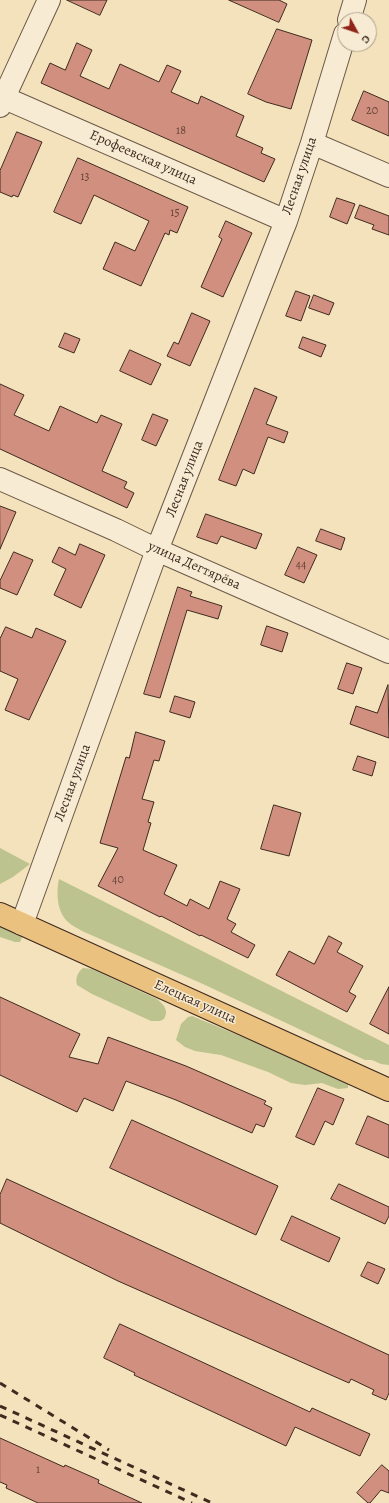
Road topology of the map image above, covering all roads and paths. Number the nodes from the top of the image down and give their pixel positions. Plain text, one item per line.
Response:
1 (49, 0) edge
2 (355, 0) edge
3 (351, 12) edge
4 (340, 52) edge
5 (1, 100) edge
6 (312, 143) junction
7 (389, 176) edge
8 (286, 221) junction
9 (0, 479) edge
10 (157, 550) junction
11 (389, 652) edge
12 (0, 914) edge
13 (22, 924) junction
14 (389, 1090) edge

1 - 5 street
2 - 3 street
4 - 6 street, Лесная улица
5 - 8 street, Ерофеевская улица
6 - 7 street
6 - 8 street, Лесная улица
8 - 10 street, Лесная улица
9 - 10 street, улица Дегтярёва
10 - 11 street, улица Дегтярёва
10 - 13 street, Лесная улица
12 - 13 main road, Елецкая улица
13 - 14 main road, Елецкая улица

